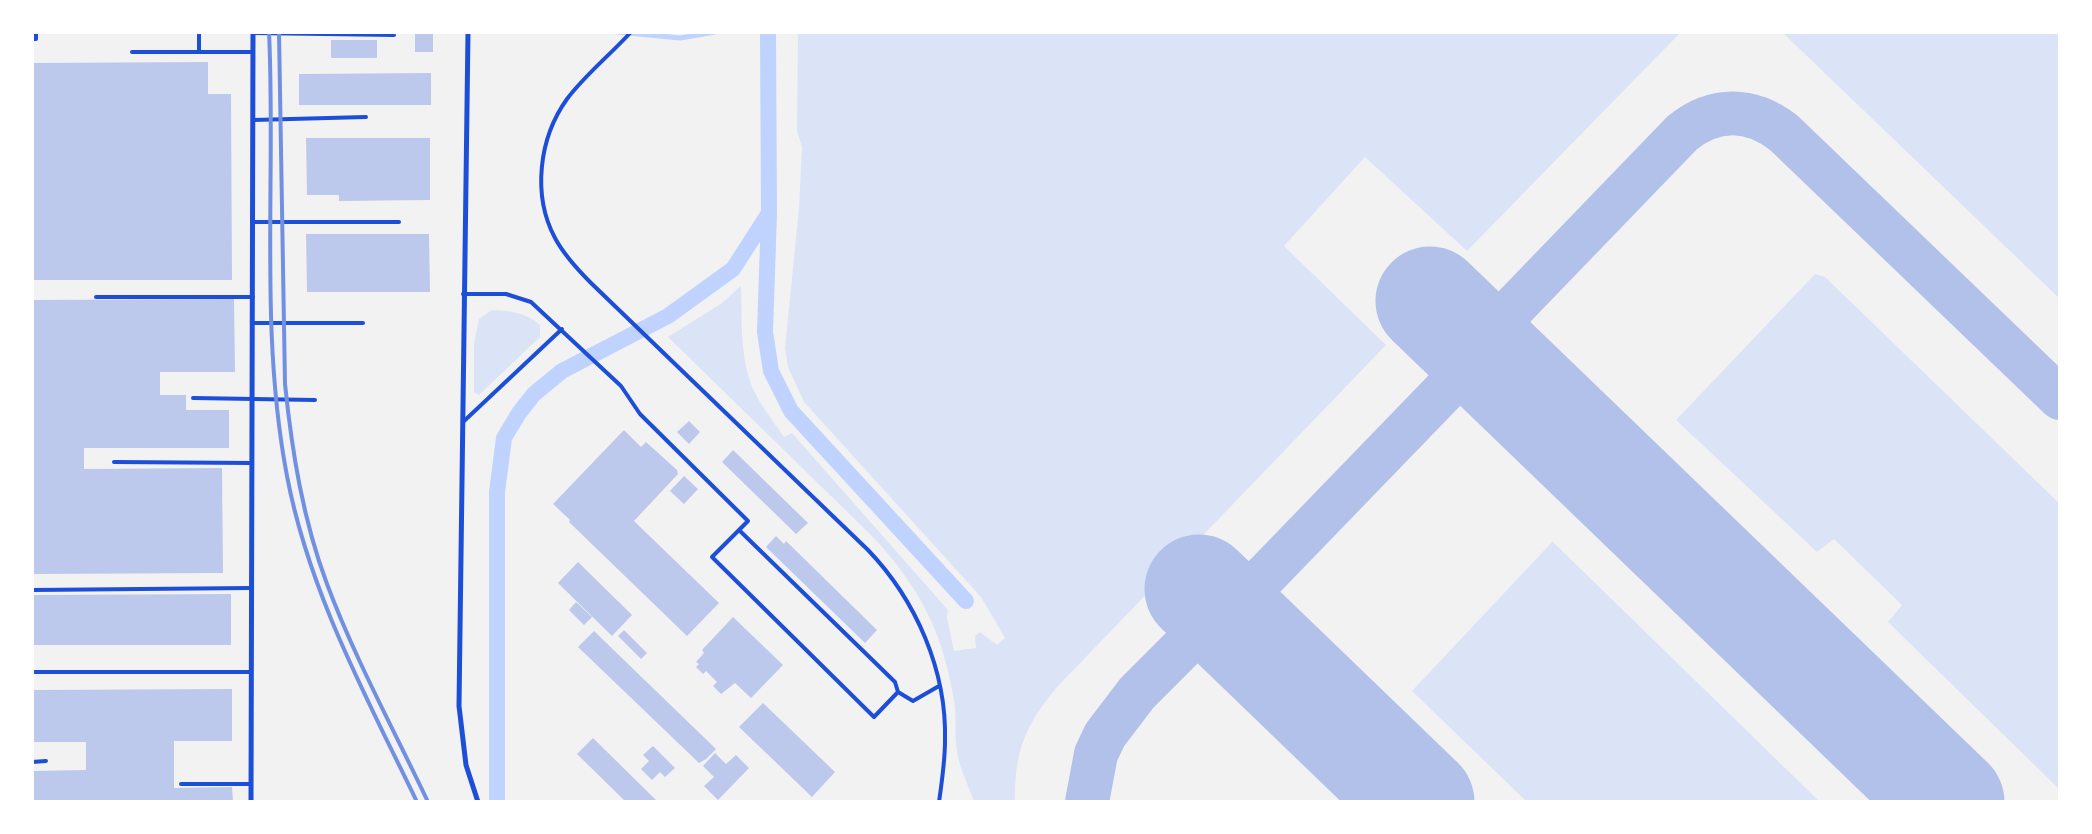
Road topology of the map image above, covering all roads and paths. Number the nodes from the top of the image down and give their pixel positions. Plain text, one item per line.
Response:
1 (36, 32) edge
2 (199, 32) edge
3 (468, 32) edge
4 (631, 32) edge
5 (253, 33) edge
6 (394, 35) dead end
7 (32, 39) edge
8 (132, 52) dead end
9 (199, 52) junction
10 (253, 52) junction
11 (366, 117) dead end
12 (253, 120) junction
13 (253, 222) junction
14 (399, 222) dead end
15 (463, 294) junction
16 (96, 296) dead end
17 (253, 297) junction
18 (252, 323) junction
19 (363, 323) dead end
20 (562, 329) junction
21 (193, 398) dead end
22 (252, 398) junction
23 (314, 400) dead end
24 (461, 423) junction
25 (114, 462) dead end
26 (252, 464) junction
27 (739, 530) junction
28 (251, 588) junction
29 (32, 590) edge
30 (32, 672) edge
31 (251, 672) junction
32 (939, 686) junction
33 (898, 692) junction
34 (32, 762) edge
35 (46, 762) dead end
36 (181, 784) dead end
37 (251, 784) junction
38 (251, 802) edge
39 (478, 802) edge
40 (939, 802) edge

1 - 7 lane
2 - 9 lane
3 - 15 street
4 - 32 lane
5 - 6 lane
5 - 10 street
8 - 9 lane
9 - 10 lane
10 - 12 street
11 - 12 lane
12 - 13 street
13 - 14 lane
13 - 17 street
15 - 20 lane
15 - 24 street
16 - 17 lane
17 - 18 street
18 - 19 lane
18 - 22 street
20 - 24 lane
20 - 27 lane
21 - 22 lane
22 - 23 lane
22 - 26 street
24 - 39 street
25 - 26 lane
26 - 28 street
27 - 33 lane
27 - 33 lane
28 - 29 lane
28 - 31 street
30 - 31 lane
31 - 37 street
32 - 33 lane
32 - 40 lane
34 - 35 lane
36 - 37 lane
37 - 38 street

